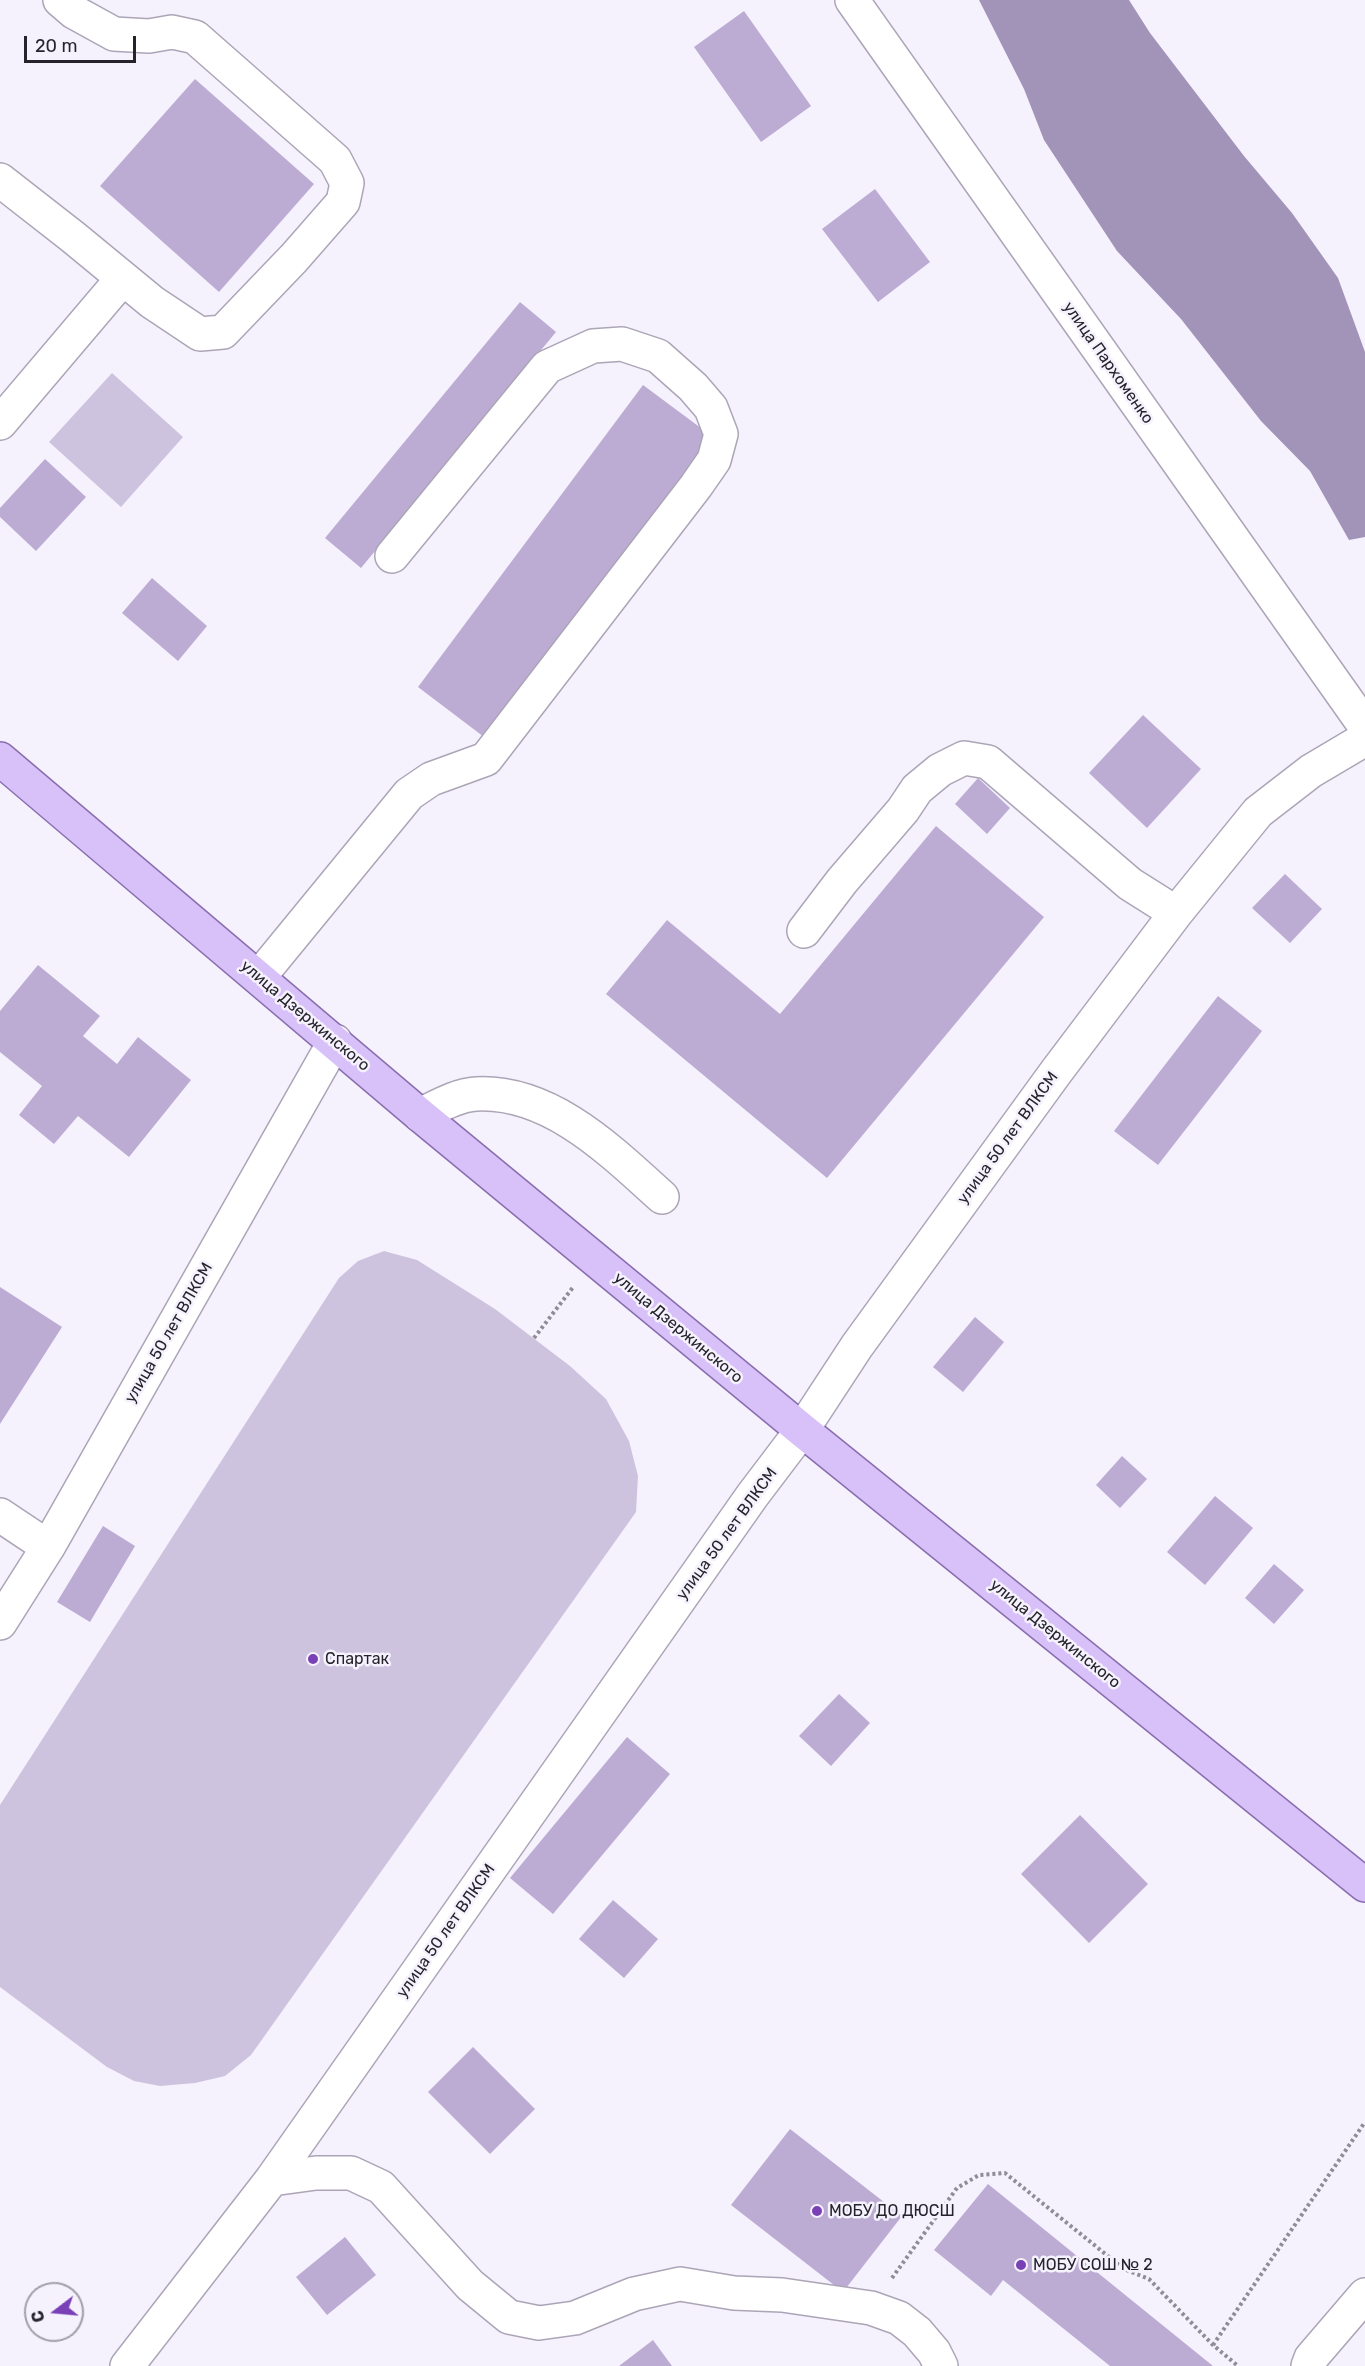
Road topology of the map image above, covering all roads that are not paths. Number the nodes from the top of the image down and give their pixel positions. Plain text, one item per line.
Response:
1 (60, 0) edge
2 (852, 0) edge
3 (0, 180) edge
4 (123, 278) junction
5 (0, 423) edge
6 (392, 556) dead end
7 (1365, 726) edge
8 (1365, 739) edge
9 (0, 759) edge
10 (1176, 913) junction
11 (804, 931) dead end
12 (259, 977) junction
13 (335, 1041) junction
14 (420, 1115) junction
15 (662, 1197) dead end
16 (802, 1430) junction
17 (0, 1515) edge
18 (48, 1547) junction
19 (0, 1623) edge
20 (1365, 1885) edge
21 (272, 2179) junction
22 (1365, 2295) edge
23 (127, 2366) edge
24 (941, 2366) edge
25 (1308, 2366) edge

1 - 4 lane
2 - 7 lane, улица Пархоменко
3 - 4 lane
4 - 5 lane
6 - 12 lane
8 - 10 lane, улица 50 лет ВЛКСМ
9 - 12 main road, улица Дзержинского
10 - 11 lane
10 - 16 lane, улица 50 лет ВЛКСМ
12 - 13 main road, улица Дзержинского
13 - 14 main road, улица Дзержинского
13 - 18 lane, улица 50 лет ВЛКСМ
14 - 15 lane
14 - 16 main road, улица Дзержинского
16 - 20 main road, улица Дзержинского
16 - 21 lane, улица 50 лет ВЛКСМ
17 - 18 lane
18 - 19 lane, улица 50 лет ВЛКСМ
21 - 23 lane, улица 50 лет ВЛКСМ
21 - 24 lane
22 - 25 lane

